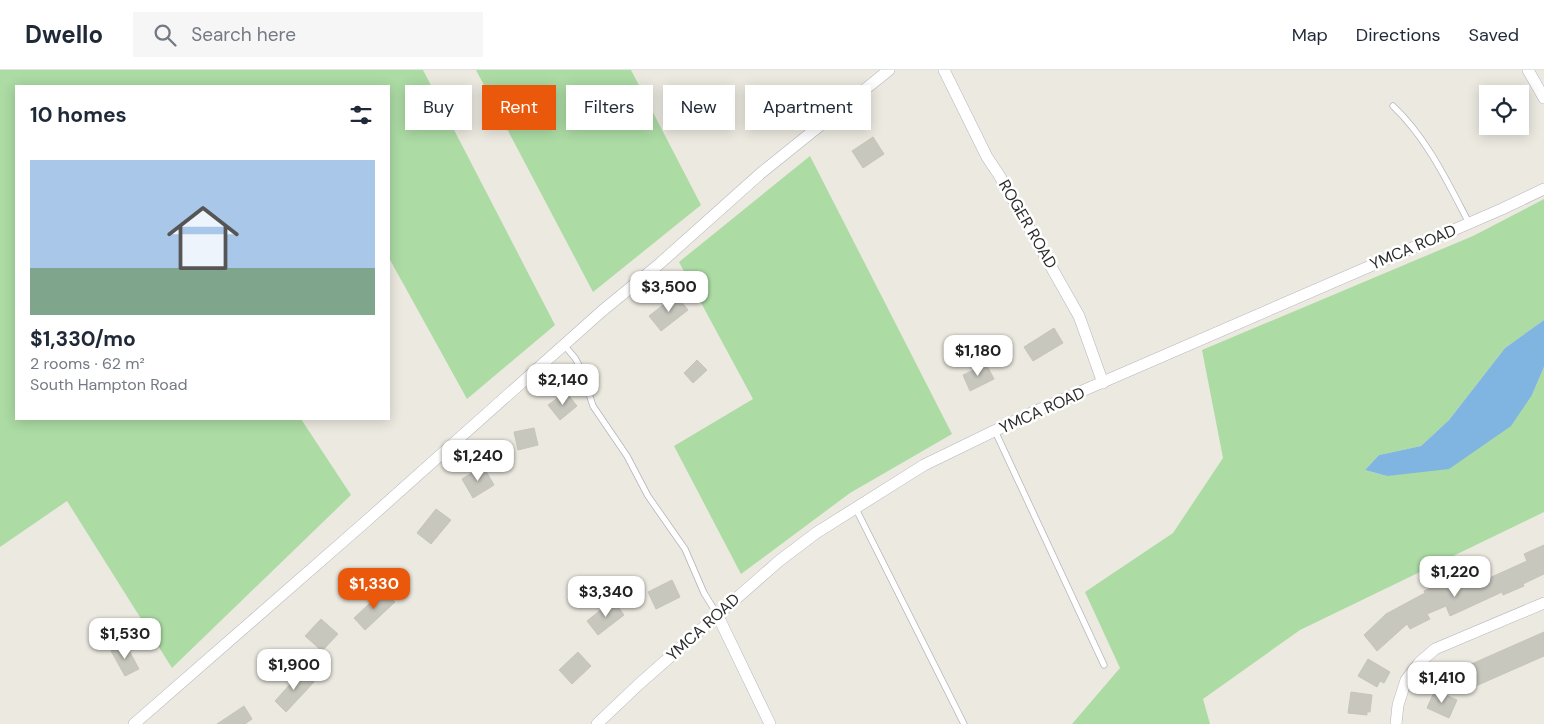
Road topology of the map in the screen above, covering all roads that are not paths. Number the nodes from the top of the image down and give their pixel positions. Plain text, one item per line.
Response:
1 (889, 70) edge
2 (944, 70) edge
3 (1528, 70) edge
4 (1544, 98) edge
5 (1393, 106) dead end
6 (1544, 189) edge
7 (1468, 223) junction
8 (564, 345) junction
9 (1103, 383) junction
10 (995, 430) junction
11 (855, 508) junction
12 (1544, 603) edge
13 (717, 614) junction
14 (1104, 665) dead end
15 (134, 724) edge
16 (597, 724) edge
17 (770, 724) edge
18 (964, 724) edge
19 (1396, 724) edge

1 - 8 street
2 - 9 street, ROGER ROAD
3 - 4 street
5 - 7 lane
6 - 7 street, YMCA ROAD
7 - 9 street, YMCA ROAD
8 - 13 lane
8 - 15 street
9 - 10 street, YMCA ROAD
10 - 11 street, YMCA ROAD
10 - 14 lane
11 - 13 street, YMCA ROAD
11 - 18 lane
12 - 19 street
13 - 16 street, YMCA ROAD
13 - 17 street

